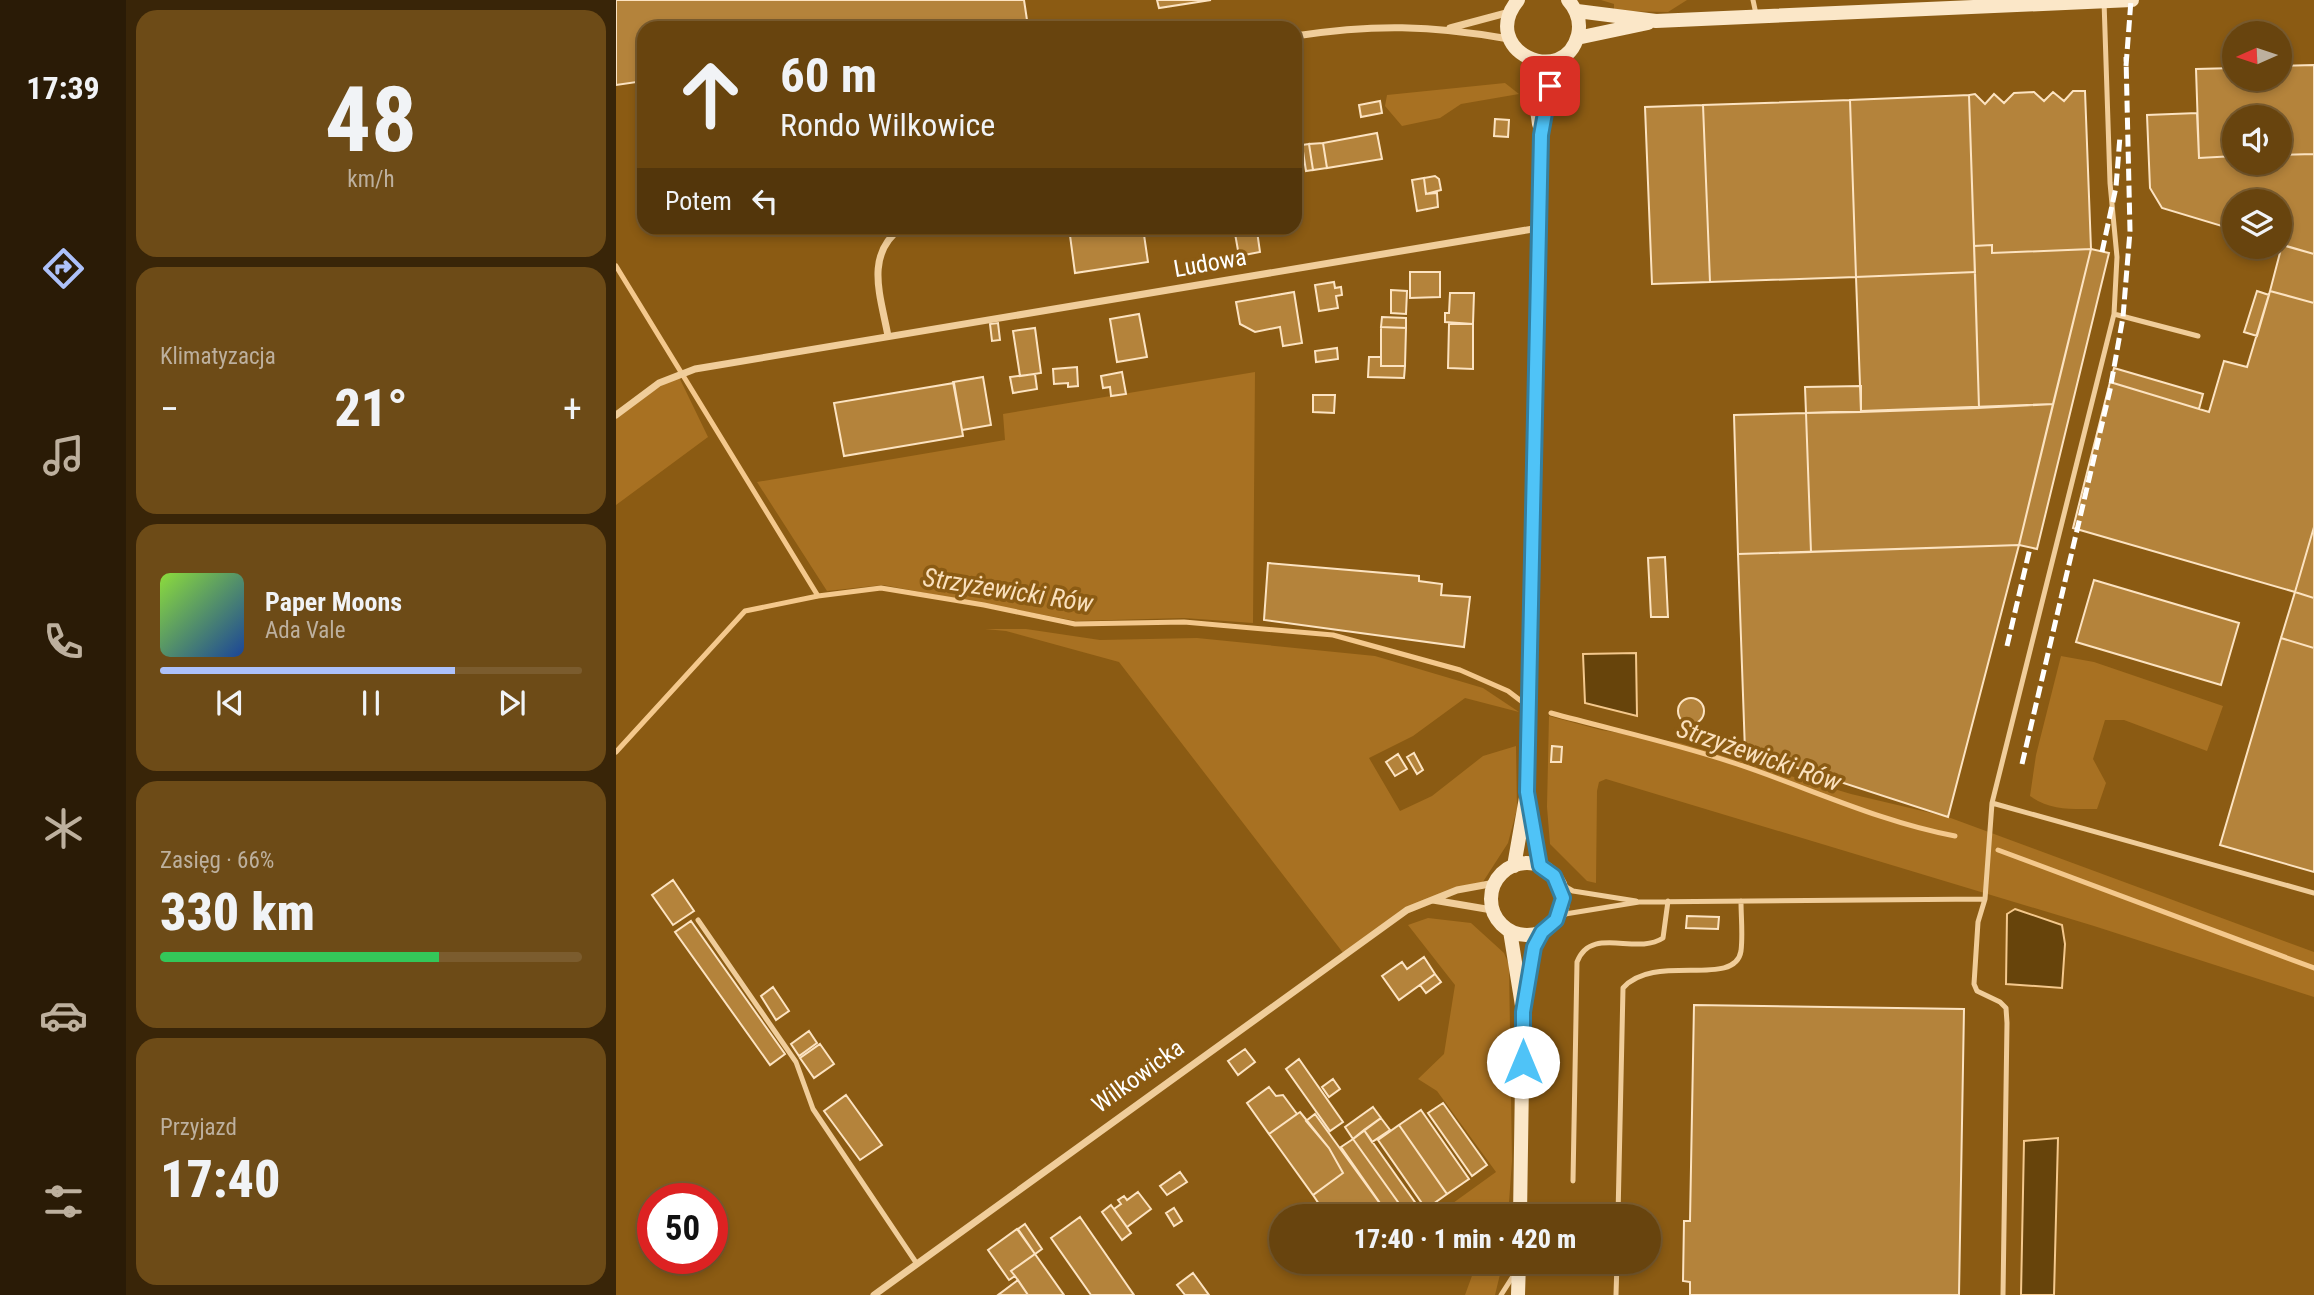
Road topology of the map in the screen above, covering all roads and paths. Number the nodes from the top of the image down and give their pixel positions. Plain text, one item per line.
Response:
1 (1753, 0) edge
2 (2132, 0) edge
3 (2104, 1) edge
4 (1514, 6) edge
5 (1572, 6) edge
6 (1756, 17) junction
7 (1656, 21) junction
8 (1450, 28) junction
9 (1302, 35) edge
10 (1577, 38) junction
11 (1510, 40) junction
12 (1530, 59) junction
13 (1556, 60) junction
14 (1541, 135) junction
15 (1539, 228) junction
16 (893, 235) edge
17 (2114, 314) junction
18 (888, 336) junction
19 (2198, 336) dead end
20 (616, 415) edge
21 (1527, 792) junction
22 (1992, 803) junction
23 (1514, 866) junction
24 (1540, 866) junction
25 (1494, 883) junction
26 (1559, 883) junction
27 (2314, 893) edge
28 (1985, 899) junction
29 (1432, 900) junction
30 (1668, 901) junction
31 (1741, 901) junction
32 (1639, 902) junction
33 (1492, 910) junction
34 (1559, 915) junction
35 (698, 920) dead end
36 (1510, 931) junction
37 (1542, 932) junction
38 (1523, 1012) junction
39 (1573, 1181) dead end
40 (1521, 1204) edge
41 (1618, 1204) edge
42 (917, 1264) junction
43 (1514, 1274) edge
44 (1519, 1274) edge
45 (1617, 1274) edge
46 (874, 1295) edge
47 (1502, 1295) edge
48 (1518, 1295) edge
49 (1616, 1295) edge
50 (2003, 1295) edge

1 - 6 lane
2 - 3 main road
3 - 6 main road
3 - 17 lane
4 - 8 street
4 - 11 main road
5 - 7 main road
5 - 10 main road
6 - 7 main road
7 - 10 main road
8 - 9 street
8 - 11 street
10 - 13 main road
11 - 12 main road
12 - 13 main road
12 - 14 main road
13 - 14 main road
14 - 15 main road
15 - 18 street, Ludowa
15 - 21 main road
16 - 18 street
17 - 19 lane
17 - 22 lane
18 - 20 street, Ludowa
21 - 23 main road
21 - 24 main road
22 - 27 lane
22 - 28 lane
23 - 24 main road
23 - 25 main road
24 - 26 main road
25 - 29 street, Wilkowicka
25 - 33 main road
26 - 32 lane
26 - 34 main road
28 - 31 lane
28 - 50 lane
29 - 33 street
29 - 42 street, Wilkowicka
30 - 31 lane
30 - 32 lane
30 - 39 lane
31 - 41 lane
32 - 34 lane
33 - 36 main road
34 - 37 main road
35 - 42 lane
36 - 37 main road
36 - 38 main road
37 - 38 main road
38 - 40 main road
42 - 46 street, Wilkowicka
43 - 47 lane
44 - 48 main road
45 - 49 lane

